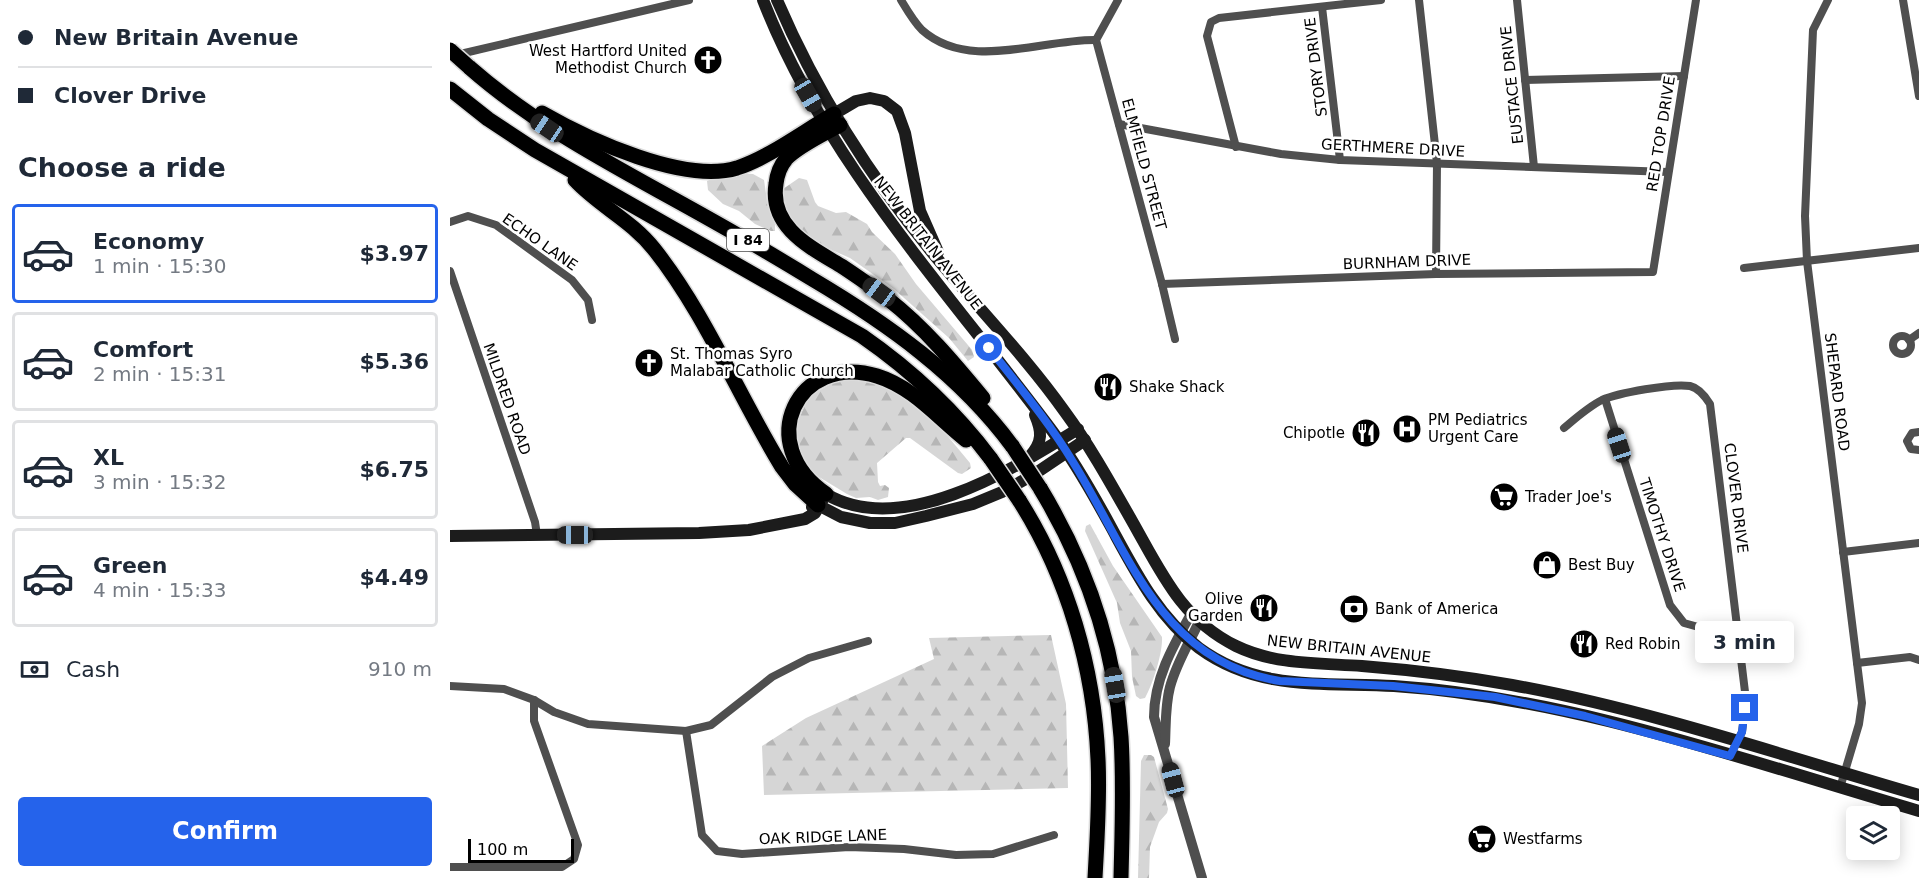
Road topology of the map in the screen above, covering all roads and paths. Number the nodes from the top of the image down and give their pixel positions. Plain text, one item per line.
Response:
1 (689, 0) edge
2 (763, 0) edge
3 (777, 0) edge
4 (900, 0) edge
5 (1118, 0) edge
6 (1382, 0) edge
7 (1419, 0) edge
8 (1517, 0) edge
9 (1696, 0) edge
10 (1828, 0) edge
11 (1903, 0) edge
12 (1322, 7) junction
13 (1096, 40) junction
14 (450, 50) edge
15 (450, 57) edge
16 (474, 72) junction
17 (1684, 76) junction
18 (1526, 80) junction
19 (450, 89) edge
20 (1919, 96) edge
21 (831, 123) junction
22 (1119, 124) junction
23 (1236, 147) junction
24 (1340, 160) junction
25 (1437, 163) junction
26 (1534, 167) junction
27 (565, 168) junction
28 (1668, 172) junction
29 (450, 222) edge
30 (1919, 248) edge
31 (1807, 261) junction
32 (1744, 268) dead end
33 (948, 271) junction
34 (450, 272) edge
35 (1653, 272) joint
36 (1436, 274) junction
37 (1162, 284) junction
38 (592, 320) dead end
39 (1919, 333) edge
40 (1175, 339) dead end
41 (1909, 340) dead end
42 (1027, 397) junction
43 (1605, 399) junction
44 (1564, 428) dead end
45 (1919, 432) edge
46 (1081, 435) junction
47 (1059, 441) junction
48 (1010, 443) junction
49 (1919, 450) edge
50 (1067, 452) junction
51 (989, 456) junction
52 (1025, 460) junction
53 (822, 500) junction
54 (537, 535) junction
55 (450, 536) edge
56 (1919, 543) edge
57 (1843, 552) junction
58 (1195, 618) junction
59 (1738, 625) junction
60 (1185, 637) junction
61 (868, 641) dead end
62 (1919, 660) edge
63 (1318, 663) junction
64 (1857, 663) junction
65 (1474, 679) junction
66 (1296, 682) junction
67 (450, 686) edge
68 (1472, 694) junction
69 (534, 700) junction
70 (1641, 714) junction
71 (686, 731) junction
72 (1650, 732) junction
73 (1737, 742) junction
74 (1730, 756) junction
75 (1844, 773) junction
76 (1840, 788) junction
77 (1919, 795) edge
78 (1919, 811) edge
79 (1122, 830) junction
80 (1054, 835) dead end
81 (450, 867) edge
82 (1095, 878) edge
83 (1121, 878) edge
84 (1128, 878) edge
85 (1202, 878) edge

1 - 15 street
2 - 21 main road, NEW BRITAIN AVENUE
3 - 21 main road, NEW BRITAIN AVENUE
4 - 13 street
5 - 13 street
6 - 12 street
7 - 25 street
8 - 18 street, EUSTACE DRIVE
9 - 17 street, RED TOP DRIVE
10 - 31 street, SHEPARD ROAD
11 - 20 street
12 - 23 street
12 - 24 street, STORY DRIVE
13 - 22 street, ELMFIELD STREET
14 - 16 highway, I 84, bridge
16 - 21 highway
16 - 48 highway, I 84
17 - 18 street
17 - 28 street, RED TOP DRIVE
18 - 26 street, EUSTACE DRIVE
19 - 27 highway, I 84
21 - 33 main road, NEW BRITAIN AVENUE
21 - 33 main road
21 - 42 main road, NEW BRITAIN AVENUE
21 - 48 highway
22 - 23 street, GERTHMERE DRIVE
22 - 37 street, ELMFIELD STREET
23 - 24 street, GERTHMERE DRIVE
24 - 25 street, GERTHMERE DRIVE
25 - 26 street, GERTHMERE DRIVE
25 - 36 street
26 - 28 street, GERTHMERE DRIVE
27 - 51 highway, I 84
27 - 53 highway
28 - 35 street, RED TOP DRIVE
29 - 38 street, ECHO LANE
30 - 31 street
31 - 32 street
31 - 57 street, SHEPARD ROAD
33 - 46 main road, NEW BRITAIN AVENUE
34 - 54 street, MILDRED ROAD
35 - 36 street, BURNHAM DRIVE
36 - 37 street, BURNHAM DRIVE
37 - 40 street, ELMFIELD STREET
39 - 41 street
42 - 47 main road, NEW BRITAIN AVENUE
42 - 52 main road
43 - 44 street, CLOVER DRIVE
43 - 59 street, TIMOTHY DRIVE
43 - 59 street, CLOVER DRIVE
45 - 49 street
46 - 47 main road
46 - 50 main road
46 - 58 main road, NEW BRITAIN AVENUE
47 - 50 main road, NEW BRITAIN AVENUE
47 - 52 main road
48 - 79 highway, I 84, bridge
50 - 53 main road
50 - 60 main road, NEW BRITAIN AVENUE
51 - 53 highway
51 - 82 highway, I 84, bridge
52 - 53 main road
53 - 54 main road
54 - 55 main road
56 - 57 street
57 - 64 street, SHEPARD ROAD
58 - 60 street
58 - 63 main road, NEW BRITAIN AVENUE
59 - 73 street, CLOVER DRIVE
60 - 66 main road, NEW BRITAIN AVENUE
60 - 85 street
61 - 71 street
62 - 64 street
63 - 65 main road, NEW BRITAIN AVENUE
63 - 66 main road
64 - 75 street, SHEPARD ROAD
65 - 68 main road
65 - 70 main road, NEW BRITAIN AVENUE
66 - 68 main road, NEW BRITAIN AVENUE
67 - 69 street
68 - 72 main road, NEW BRITAIN AVENUE
69 - 71 street
69 - 81 street
70 - 72 main road
70 - 73 main road, NEW BRITAIN AVENUE
71 - 80 street, OAK RIDGE LANE
72 - 74 main road, NEW BRITAIN AVENUE
73 - 74 street, CLOVER DRIVE
73 - 75 main road, NEW BRITAIN AVENUE
74 - 76 main road, NEW BRITAIN AVENUE
75 - 76 street, SHEPARD ROAD
75 - 77 main road, NEW BRITAIN AVENUE
76 - 78 main road, NEW BRITAIN AVENUE
79 - 83 highway, I 84
79 - 84 highway

